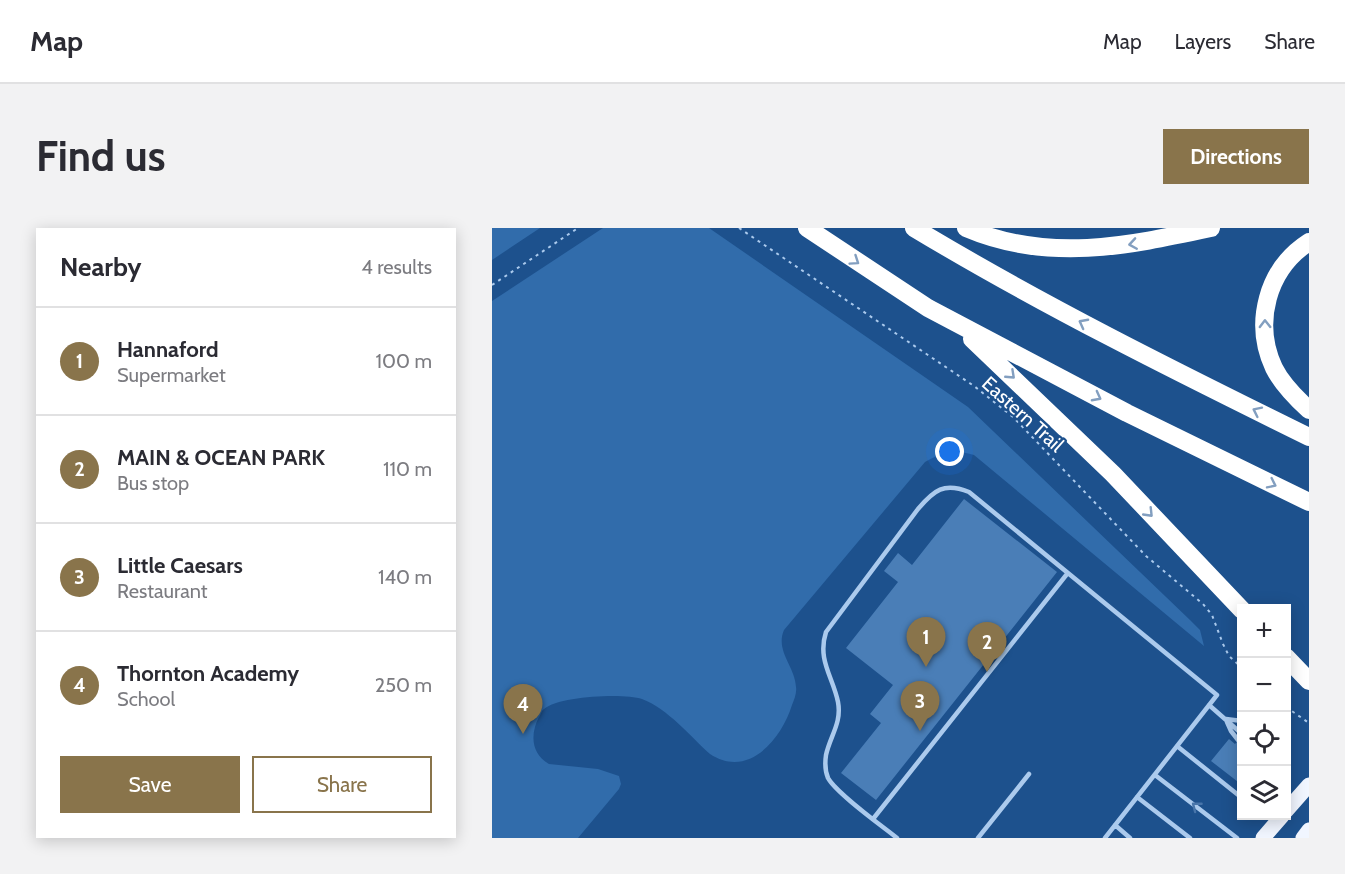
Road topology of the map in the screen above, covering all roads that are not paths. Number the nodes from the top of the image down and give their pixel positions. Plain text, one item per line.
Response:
1 (807, 228) edge
2 (914, 228) edge
3 (966, 228) edge
4 (1210, 228) edge
5 (1309, 242) edge
6 (952, 321) junction
7 (1309, 410) edge
8 (1309, 437) edge
9 (1309, 502) edge
10 (1067, 574) junction
11 (1237, 605) edge
12 (1288, 658) edge
13 (1309, 681) edge
14 (1209, 705) junction
15 (1226, 719) junction
16 (1237, 720) edge
17 (1237, 729) edge
18 (1237, 739) edge
19 (1177, 746) junction
20 (1029, 774) dead end
21 (1155, 775) junction
22 (1309, 785) edge
23 (1237, 794) edge
24 (1137, 797) junction
25 (1291, 806) edge
26 (873, 819) junction
27 (1279, 820) edge
28 (1115, 825) junction
29 (1309, 830) edge
30 (897, 838) edge
31 (978, 838) edge
32 (1105, 838) edge
33 (1130, 838) edge
34 (1191, 838) edge
35 (1237, 838) edge
36 (1263, 838) edge
37 (1303, 838) edge

1 -> 6 highway
8 -> 2 highway
4 -> 3 highway
7 -> 5 highway
6 -> 9 highway
6 -> 11 highway
10 - 14 lane
10 - 26 lane
10 - 26 lane
12 - 13 highway
14 - 15 lane
14 - 19 lane
15 - 16 lane
15 - 17 lane
15 - 18 lane
19 - 21 lane
19 - 23 lane
20 - 31 lane
21 - 24 lane
35 -> 21 lane
22 - 25 main road
24 - 28 lane
24 - 34 lane
26 - 30 lane
27 - 36 main road
28 - 32 lane
28 - 33 lane
29 - 37 main road

